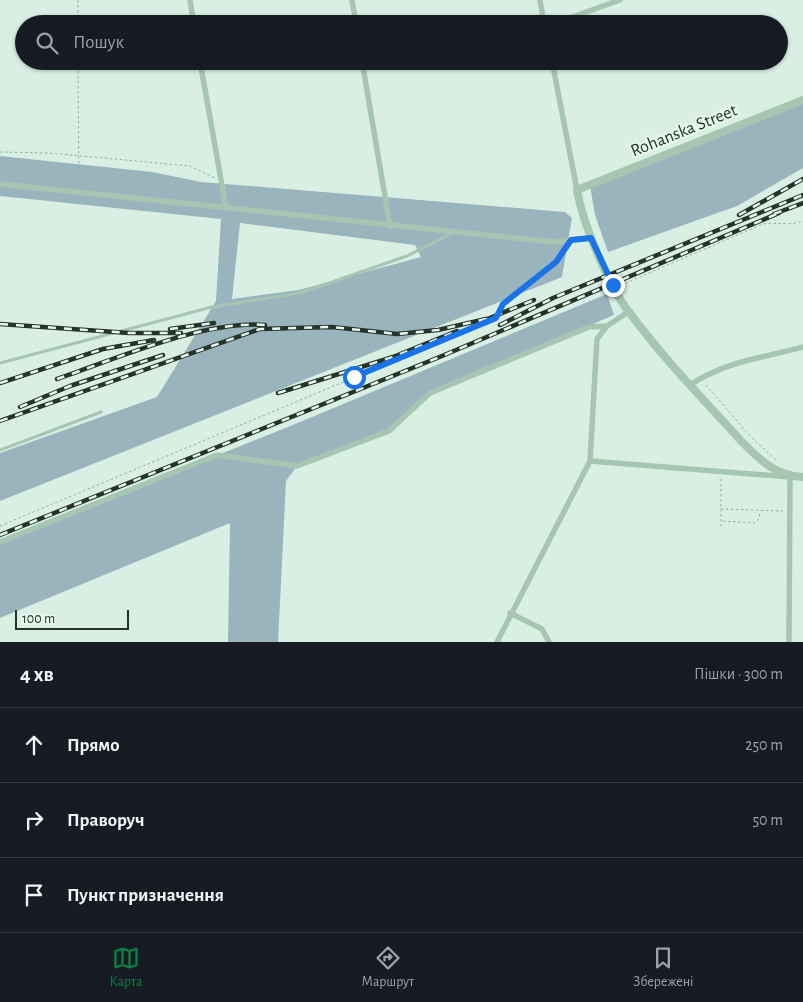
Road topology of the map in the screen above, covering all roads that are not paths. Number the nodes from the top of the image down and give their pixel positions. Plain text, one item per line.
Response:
1 (190, 0) edge
2 (352, 0) edge
3 (540, 0) edge
4 (620, 0) edge
5 (192, 15) edge
6 (354, 15) edge
7 (542, 15) edge
8 (578, 15) edge
9 (202, 70) edge
10 (364, 70) edge
11 (554, 70) edge
12 (803, 100) edge
13 (0, 184) edge
14 (577, 190) junction
15 (226, 208) junction
16 (390, 226) junction
17 (453, 233) junction
18 (591, 238) junction
19 (628, 312) junction
20 (607, 326) junction
21 (803, 348) edge
22 (0, 363) edge
23 (691, 384) junction
24 (102, 412) dead end
25 (0, 450) edge
26 (590, 461) junction
27 (790, 477) junction
28 (803, 477) edge
29 (0, 542) edge
30 (510, 613) junction
31 (497, 642) edge
32 (549, 642) edge
33 (789, 642) edge

1 - 5 street
2 - 6 street
3 - 7 street
4 - 8 street
9 - 15 street
10 - 16 street
11 - 14 street
12 - 14 street, Rohanska Street
13 - 15 street
14 - 18 street
15 - 16 street
16 - 17 street
17 - 18 street
17 - 22 lane
18 - 19 street
19 - 20 street
19 - 23 street
20 - 26 street
20 - 29 street
21 - 23 street
23 - 27 street
24 - 25 lane
26 - 27 street
26 - 30 street
27 - 28 street
27 - 33 street
30 - 31 street
30 - 32 street

